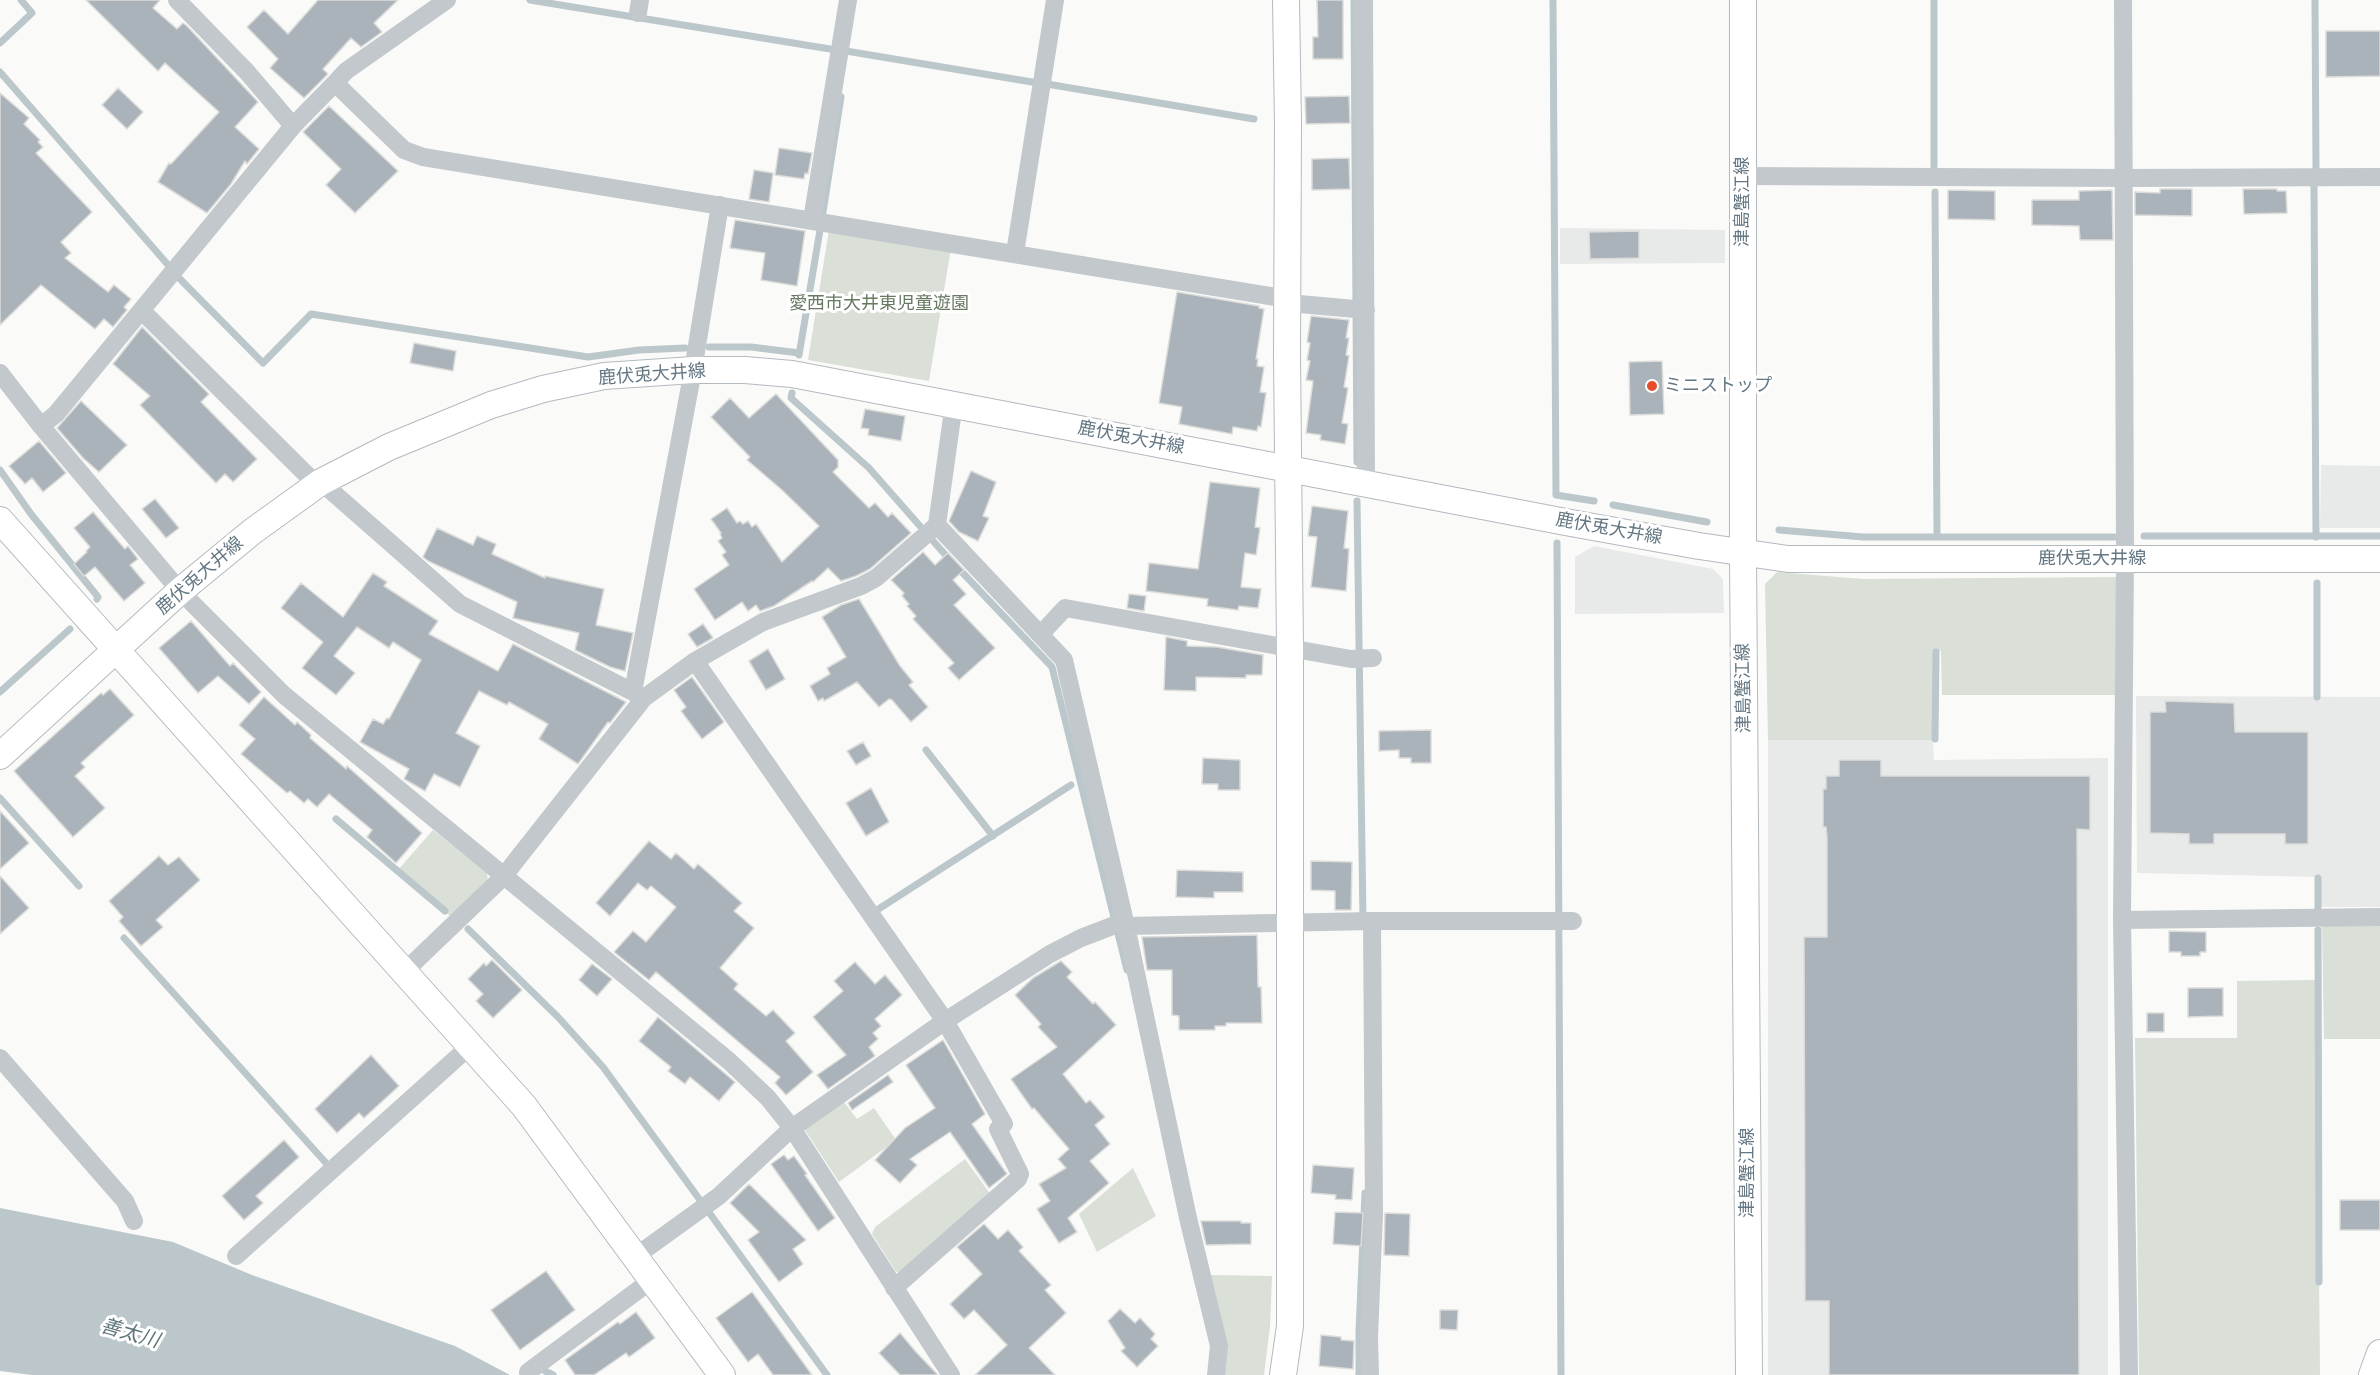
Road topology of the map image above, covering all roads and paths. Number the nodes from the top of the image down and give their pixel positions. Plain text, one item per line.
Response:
1 (177, 0) edge
2 (447, 0) edge
3 (848, 0) edge
4 (1055, 0) edge
5 (1286, 0) edge
6 (1364, 0) edge
7 (1743, 0) edge
8 (2123, 0) edge
9 (334, 83) junction
10 (294, 126) junction
11 (1743, 176) junction
12 (2380, 177) edge
13 (2124, 178) junction
14 (720, 205) junction
15 (812, 220) junction
16 (1015, 254) junction
17 (1288, 301) junction
18 (1358, 309) junction
19 (142, 311) junction
20 (693, 370) junction
21 (0, 373) edge
22 (954, 403) junction
23 (41, 426) junction
24 (1289, 469) junction
25 (319, 484) junction
26 (1366, 484) junction
27 (0, 520) edge
28 (930, 531) junction
29 (1743, 553) junction
30 (2125, 559) junction
31 (2380, 559) edge
32 (180, 591) junction
33 (1040, 635) junction
34 (1290, 648) junction
35 (117, 650) junction
36 (1373, 658) dead end
37 (695, 661) junction
38 (638, 695) junction
39 (0, 756) edge
40 (503, 877) junction
41 (2380, 917) edge
42 (2122, 920) junction
43 (1372, 921) junction
44 (1565, 921) dead end
45 (1289, 924) junction
46 (1118, 925) junction
47 (405, 971) junction
48 (945, 1021) junction
49 (470, 1046) junction
50 (0, 1058) edge
51 (792, 1128) junction
52 (134, 1221) dead end
53 (236, 1256) dead end
54 (636, 1256) junction
55 (653, 1280) junction
56 (894, 1288) junction
57 (2380, 1353) edge
58 (528, 1372) dead end
59 (722, 1375) edge
60 (951, 1375) edge
61 (1216, 1375) edge
62 (1284, 1375) edge
63 (1370, 1375) edge
64 (1749, 1375) edge
65 (2129, 1375) edge
66 (2372, 1375) edge

1 - 10 street
2 - 9 street
3 - 15 street
4 - 16 street
5 - 17 main road
6 - 18 street
7 - 11 main road, 津島蟹江線
8 - 13 street
9 - 10 street
9 - 14 street
10 - 19 street
11 - 13 street
11 - 29 main road, 津島蟹江線
12 - 13 street
13 - 30 street
14 - 15 street
14 - 20 street
15 - 16 street
16 - 17 street
17 - 18 street
17 - 24 main road
18 - 26 street
19 - 23 street
19 - 25 street
20 - 22 main road, 鹿伏兎大井線
20 - 25 main road, 鹿伏兎大井線
20 - 38 street
21 - 23 street
22 - 24 main road, 鹿伏兎大井線
22 - 28 street
23 - 32 street
24 - 26 main road, 鹿伏兎大井線
24 - 34 main road
25 - 32 main road, 鹿伏兎大井線
25 - 38 street
26 - 29 main road, 鹿伏兎大井線
27 - 35 main road
28 - 33 street
28 - 37 street
29 - 30 main road, 鹿伏兎大井線
29 - 64 main road, 津島蟹江線
30 - 31 main road, 鹿伏兎大井線
30 - 42 street
32 - 35 main road, 鹿伏兎大井線
32 - 40 street
33 - 34 street
33 - 46 street
34 - 36 street
34 - 45 main road
35 - 39 main road, 鹿伏兎大井線
35 - 47 main road
37 - 38 street
37 - 48 street
38 - 40 street
40 - 47 street
40 - 51 street
41 - 42 street
42 - 65 street
43 - 44 street
43 - 45 street
43 - 63 street
45 - 46 street
45 - 62 main road
46 - 48 street
46 - 61 street
47 - 49 main road
48 - 51 street
48 - 56 street
49 - 53 street
49 - 54 main road
50 - 52 street
51 - 54 street
51 - 56 street
54 - 55 main road
55 - 58 street
55 - 59 main road
56 - 60 street
57 - 66 main road

